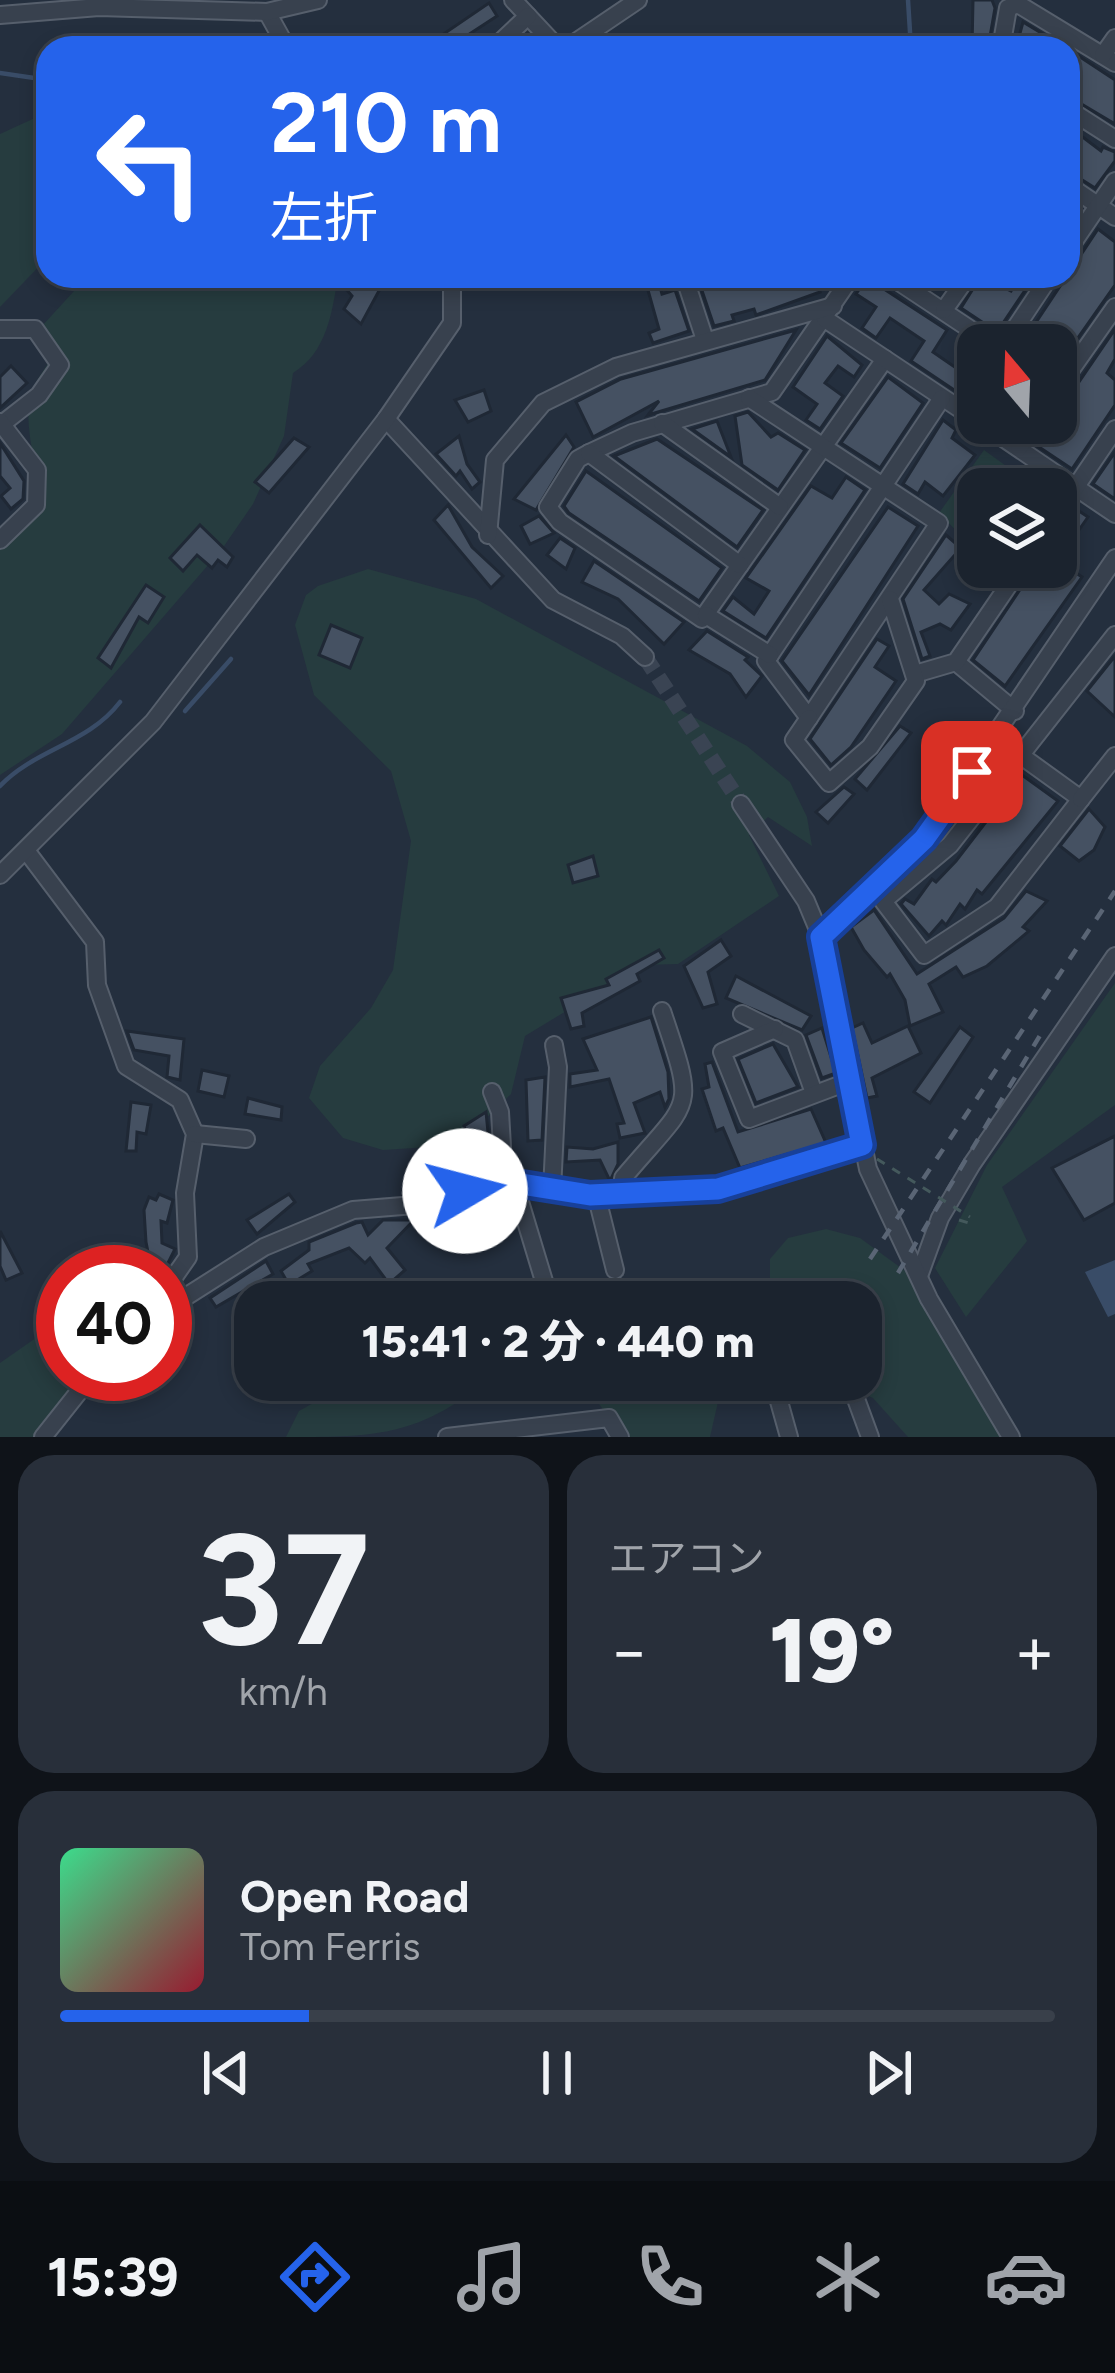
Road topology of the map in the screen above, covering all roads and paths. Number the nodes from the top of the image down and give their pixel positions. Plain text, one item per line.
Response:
1 (318, 0) edge
2 (513, 0) edge
3 (638, 0) edge
4 (257, 7) edge
5 (609, 8) edge
6 (0, 15) edge
7 (528, 16) junction
8 (278, 36) edge
9 (507, 36) edge
10 (547, 36) edge
11 (580, 36) edge
12 (1003, 36) edge
13 (1071, 36) edge
14 (1115, 38) edge
15 (1080, 41) edge
16 (1109, 59) edge
17 (1080, 117) edge
18 (1115, 139) edge
19 (1115, 181) edge
20 (1080, 193) edge
21 (1098, 206) junction
22 (1115, 217) edge
23 (1080, 232) edge
24 (452, 288) edge
25 (688, 288) edge
26 (845, 288) edge
27 (909, 288) edge
28 (960, 288) edge
29 (1042, 288) edge
30 (1115, 307) edge
31 (944, 310) junction
32 (829, 313) junction
33 (964, 324) edge
34 (1018, 324) edge
35 (0, 329) edge
36 (705, 340) junction
37 (886, 358) junction
38 (1077, 360) edge
39 (749, 398) junction
40 (942, 398) junction
41 (957, 407) edge
42 (386, 419) junction
43 (1, 423) edge
44 (662, 423) junction
45 (1115, 429) edge
46 (1013, 444) edge
47 (1022, 444) edge
48 (1019, 448) junction
49 (824, 449) junction
50 (589, 453) junction
51 (1048, 468) edge
52 (884, 486) junction
53 (1077, 486) edge
54 (1077, 488) edge
55 (780, 507) junction
56 (1115, 514) edge
57 (488, 535) junction
58 (0, 540) edge
59 (1115, 557) edge
60 (740, 565) junction
61 (1007, 588) edge
62 (890, 599) junction
63 (706, 615) junction
64 (1115, 635) edge
65 (770, 656) junction
66 (645, 658) tunnel mouth
67 (956, 662) junction
68 (915, 674) junction
69 (1015, 710) junction
70 (809, 718) junction
71 (995, 737) junction
72 (1020, 756) junction
73 (1115, 756) edge
74 (1081, 799) junction
75 (741, 804) tunnel mouth
76 (28, 853) junction
77 (0, 875) edge
78 (821, 937) junction
79 (1115, 956) edge
80 (662, 1011) dead end
81 (742, 1014) dead end
82 (775, 1029) junction
83 (554, 1045) dead end
84 (850, 1081) junction
85 (492, 1092) dead end
86 (814, 1093) junction
87 (195, 1134) junction
88 (246, 1139) dead end
89 (862, 1145) junction
90 (878, 1159) dead end
91 (509, 1181) junction
92 (552, 1190) junction
93 (623, 1193) junction
94 (596, 1194) junction
95 (958, 1219) dead end
96 (187, 1245) edge
97 (615, 1270) dead end
98 (919, 1279) junction
99 (543, 1281) edge
100 (192, 1293) edge
101 (72, 1401) edge
102 (779, 1401) edge
103 (857, 1401) edge
104 (539, 1432) edge
105 (44, 1437) edge
106 (446, 1437) edge
107 (620, 1437) edge
108 (789, 1437) edge
109 (870, 1437) edge
110 (1011, 1437) edge

1 - 4 street
2 - 7 street
3 - 5 street
4 - 6 street
4 - 8 street
5 - 11 street
7 - 9 street
7 - 10 street
12 - 13 street
14 - 16 street
15 - 16 street
17 - 18 street
19 - 21 street
20 - 21 street
21 - 22 street
21 - 23 street
24 - 42 street
25 - 36 street
26 - 32 street
27 - 31 street
28 - 31 street
29 - 34 street
30 - 38 street
31 - 33 street
32 - 36 street
32 - 37 street
32 - 39 street
35 - 43 street
36 - 57 street
37 - 40 street
37 - 49 street
39 - 44 street
39 - 49 street
40 - 41 street
40 - 52 street
42 - 57 street
42 - 76 street
43 - 58 street
44 - 50 street
44 - 55 street
45 - 53 street
46 - 48 street
47 - 48 street
48 - 51 street
49 - 52 street
49 - 55 street
50 - 60 street
50 - 63 street
52 - 62 street
52 - 65 street
54 - 56 street
55 - 60 street
57 - 66 street
59 - 69 street
60 - 63 street
61 - 67 street
62 - 68 street
62 - 70 street
63 - 65 street
64 - 72 street
65 - 70 street
67 - 68 street
67 - 69 street
68 - 70 street
69 - 71 street
71 - 72 street
71 - 78 street
72 - 74 street
72 - 74 street
73 - 74 street
75 - 78 street
76 - 77 street
76 - 87 street
78 - 84 street
79 - 98 street
80 - 93 street
81 - 82 street
82 - 86 street
82 - 86 street
83 - 92 street
84 - 86 street
84 - 89 street
85 - 91 street
87 - 88 street
87 - 96 street
89 - 93 street
89 - 98 street
90 - 95 path, bridge
91 - 92 street
91 - 99 street
91 - 100 street
92 - 94 street
93 - 94 street
94 - 97 street
98 - 110 street
101 - 105 street
102 - 108 street
103 - 109 street
104 - 106 street
104 - 107 street

